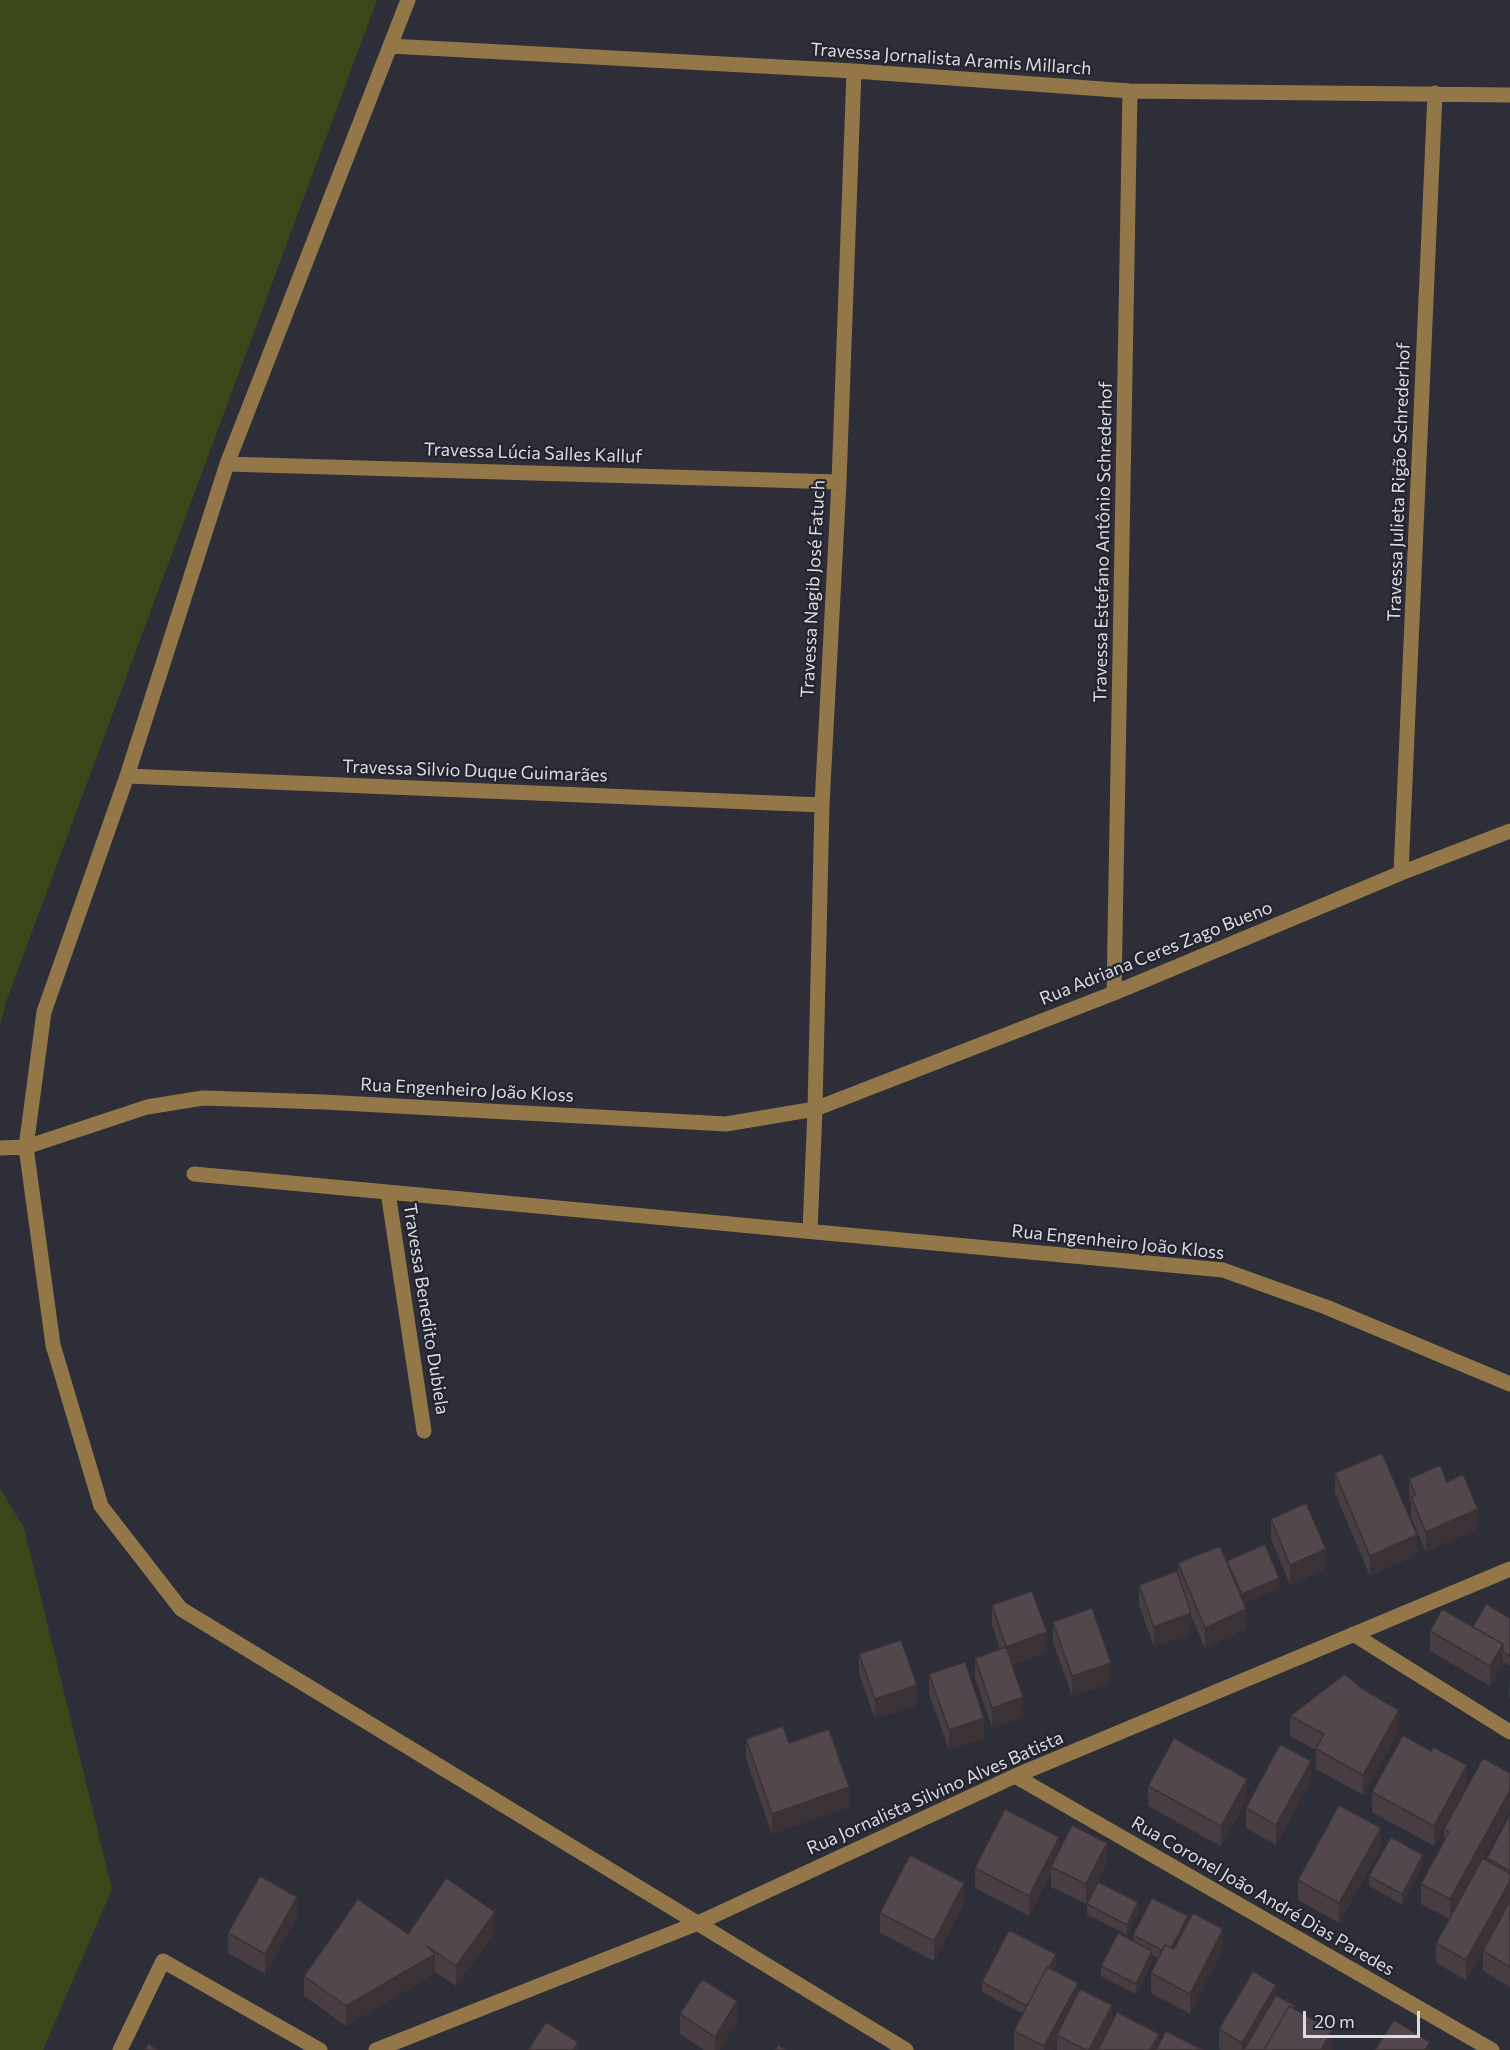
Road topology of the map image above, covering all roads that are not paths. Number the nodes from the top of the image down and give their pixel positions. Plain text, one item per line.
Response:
1 (408, 0) edge
2 (390, 46) junction
3 (854, 71) junction
4 (1130, 91) junction
5 (1435, 93) junction
6 (1510, 95) edge
7 (227, 464) junction
8 (838, 482) junction
9 (127, 776) junction
10 (822, 805) junction
11 (1510, 831) edge
12 (1401, 873) junction
13 (1114, 993) junction
14 (815, 1109) junction
15 (26, 1147) junction
16 (0, 1148) edge
17 (194, 1174) dead end
18 (388, 1192) junction
19 (810, 1231) junction
20 (1510, 1384) edge
21 (424, 1431) dead end
22 (1510, 1569) edge
23 (1353, 1634) junction
24 (1510, 1731) edge
25 (1015, 1776) junction
26 (698, 1923) junction
27 (120, 2050) edge
28 (320, 2050) edge
29 (376, 2050) edge
30 (906, 2050) edge
31 (1492, 2050) edge

1 - 2 street
2 - 3 street, Travessa Jornalista Aramis Millarch
2 - 7 street
3 - 4 street, Travessa Jornalista Aramis Millarch
3 - 8 street, Travessa Nagib José Fatuch
4 - 5 street, Travessa Jornalista Aramis Millarch
4 - 13 street, Travessa Estefano Antônio Schrederhof
5 - 6 street, Travessa Jornalista Aramis Millarch
5 - 12 street, Travessa Julieta Rigão Schrederhof
7 - 8 street, Travessa Lúcia Salles Kalluf
7 - 9 street
8 - 10 street, Travessa Nagib José Fatuch
9 - 10 street, Travessa Silvio Duque Guimarães
9 - 15 street
10 - 14 street, Travessa Nagib José Fatuch
11 - 12 street, Rua Adriana Ceres Zago Bueno
12 - 13 street, Rua Adriana Ceres Zago Bueno
13 - 14 street, Rua Adriana Ceres Zago Bueno
14 - 15 street, Rua Engenheiro João Kloss
14 - 19 street
15 - 16 street, Rua Engenheiro João Kloss
15 - 26 street
17 - 18 street, Rua Engenheiro João Kloss
18 - 19 street, Rua Engenheiro João Kloss
18 - 21 street, Travessa Benedito Dubiela
19 - 20 street, Rua Engenheiro João Kloss
22 - 23 street, Rua Jornalista Silvino Alves Batista
23 - 24 street
23 - 25 street, Rua Jornalista Silvino Alves Batista
25 - 26 street, Rua Jornalista Silvino Alves Batista
25 - 31 street, Rua Coronel João André Dias Paredes
26 - 29 street, Rua Jornalista Silvino Alves Batista
26 - 30 street
27 - 28 street

